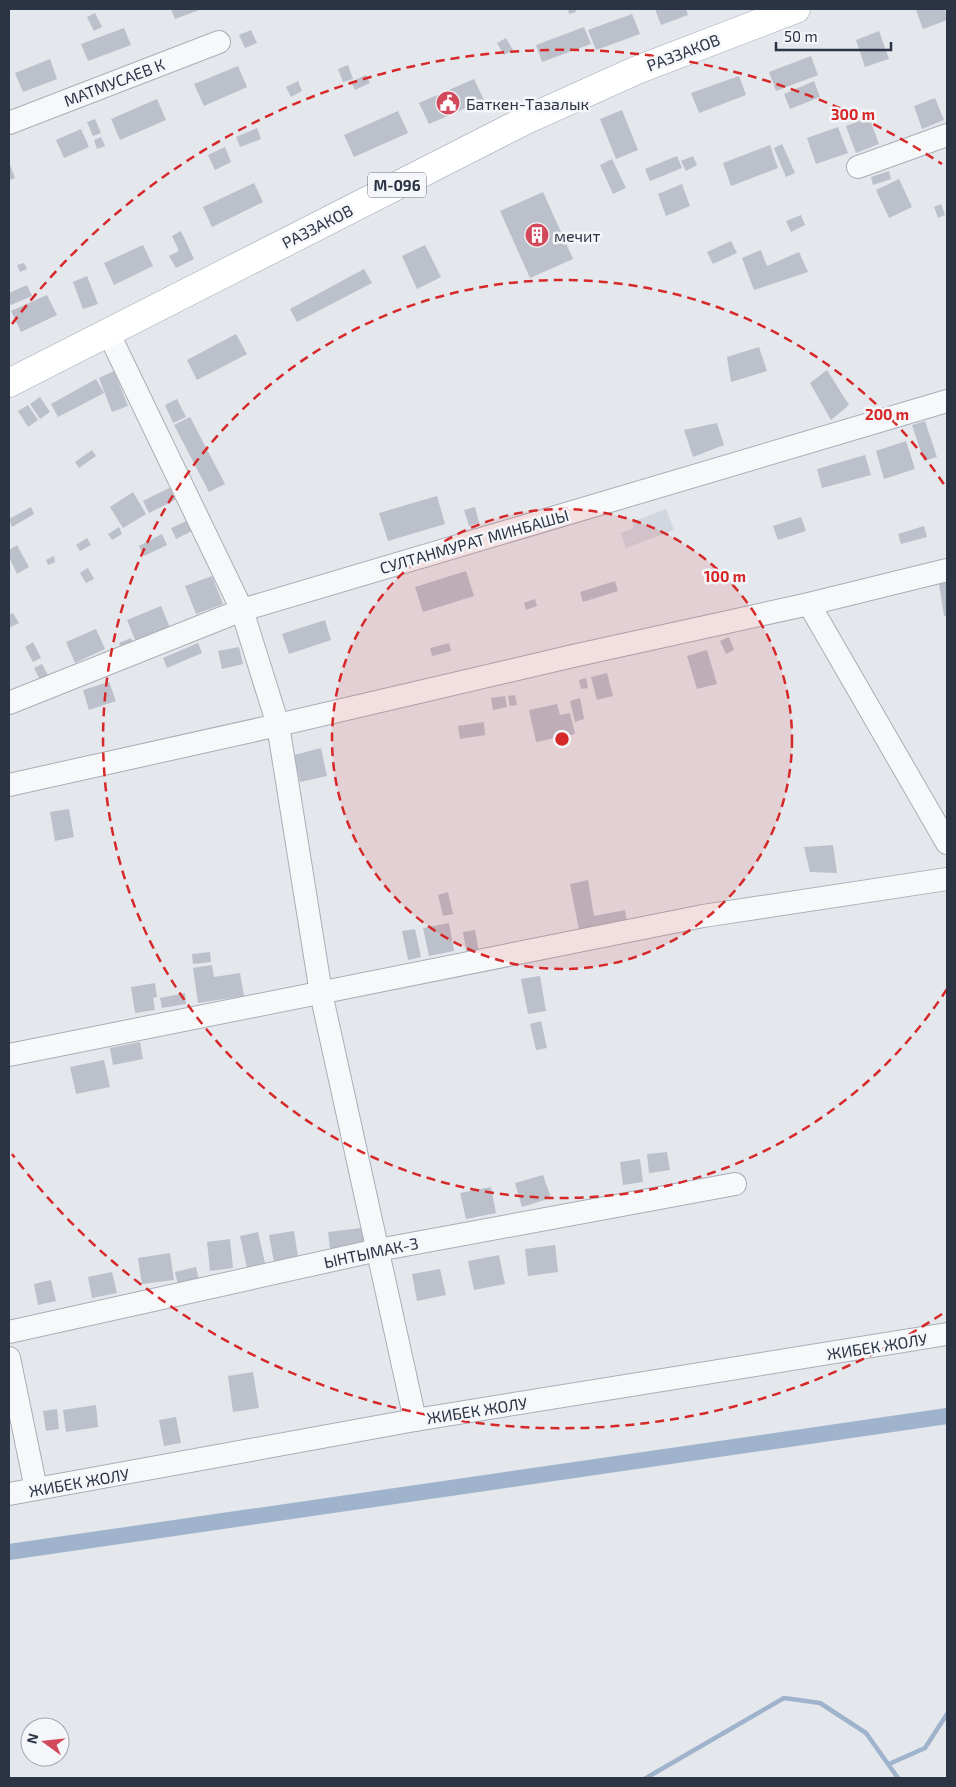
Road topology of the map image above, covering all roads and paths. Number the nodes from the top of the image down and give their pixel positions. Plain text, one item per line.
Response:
1 (796, 9) edge
2 (219, 42) dead end
3 (9, 123) edge
4 (947, 135) edge
5 (858, 167) dead end
6 (108, 332) junction
7 (9, 383) edge
8 (947, 401) edge
9 (947, 570) edge
10 (809, 604) junction
11 (242, 610) junction
12 (9, 703) edge
13 (278, 726) junction
14 (9, 784) edge
15 (947, 842) edge
16 (947, 879) edge
17 (321, 993) junction
18 (9, 1055) edge
19 (735, 1184) dead end
20 (378, 1250) junction
21 (9, 1332) edge
22 (947, 1334) edge
23 (9, 1358) edge
24 (415, 1420) junction
25 (36, 1490) junction
26 (9, 1494) edge

1 - 6 main road, РАЗЗАКОВ / М-096
2 - 3 street, МАТМУСАЕВ К
4 - 5 street
6 - 7 main road, РАЗЗАКОВ / М-096
6 - 11 street
8 - 11 street, СУЛТАНМУРАТ МИНБАШЫ
9 - 10 street
10 - 13 street
10 - 15 street
11 - 12 street, СУЛТАНМУРАТ МИНБАШЫ
11 - 13 street
13 - 14 street
13 - 17 street
16 - 17 street
17 - 18 street
17 - 20 street
19 - 20 street, ЫНТЫМАК-3
20 - 21 street, ЫНТЫМАК-3
20 - 24 street
22 - 24 street, ЖИБЕК ЖОЛУ
23 - 25 street
24 - 25 street, ЖИБЕК ЖОЛУ
25 - 26 street, ЖИБЕК ЖОЛУ

